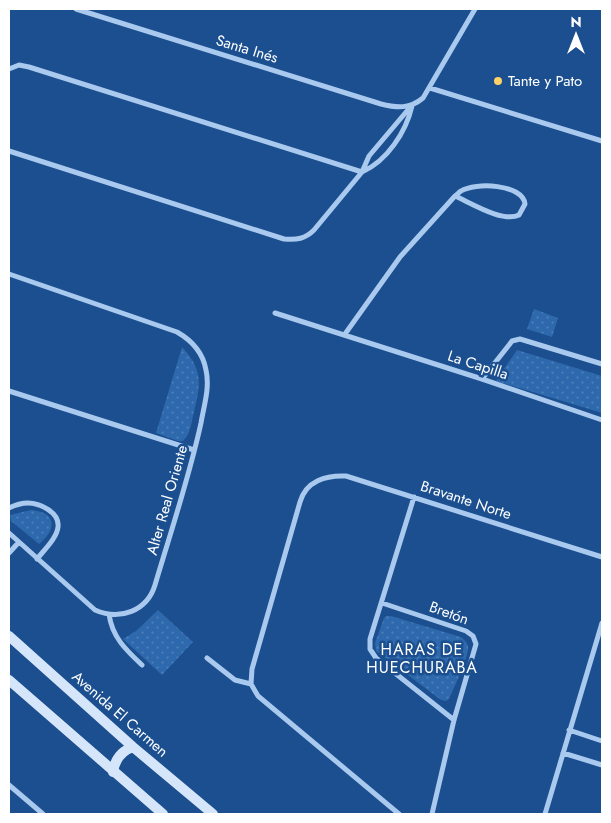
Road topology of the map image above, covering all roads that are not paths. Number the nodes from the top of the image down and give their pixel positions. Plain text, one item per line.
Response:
1 (76, 9) edge
2 (476, 9) edge
3 (9, 69) edge
4 (430, 88) junction
5 (412, 105) junction
6 (602, 141) edge
7 (9, 151) edge
8 (362, 172) junction
9 (455, 196) junction
10 (9, 274) edge
11 (275, 313) dead end
12 (345, 334) junction
13 (602, 364) edge
14 (482, 379) junction
15 (9, 391) edge
16 (602, 420) edge
17 (194, 450) junction
18 (414, 497) junction
19 (9, 508) edge
20 (9, 532) edge
21 (19, 542) junction
22 (9, 553) edge
23 (602, 557) edge
24 (37, 559) junction
25 (382, 603) junction
26 (108, 614) junction
27 (602, 624) edge
28 (9, 636) edge
29 (207, 658) dead end
30 (142, 665) dead end
31 (9, 680) edge
32 (251, 684) junction
33 (454, 720) junction
34 (570, 730) junction
35 (602, 741) edge
36 (134, 747) junction
37 (563, 753) junction
38 (602, 765) edge
39 (113, 772) junction
40 (9, 785) edge
41 (43, 814) edge
42 (163, 814) edge
43 (213, 814) edge
44 (398, 814) edge
45 (432, 814) edge
46 (546, 814) edge

1 - 5 street, Santa Inés
2 - 4 street
3 - 8 street
4 - 5 street
4 - 6 street
5 - 8 street
5 - 8 street
7 - 8 street
9 - 9 street
9 - 12 street
10 - 17 street, Alter Real Oriente
11 - 12 street, La Capilla
12 - 14 street, La Capilla
13 - 14 street
14 - 16 street, La Capilla
15 - 17 street
17 - 26 street, Alter Real Oriente
18 - 23 street, Bravante Norte
18 - 25 street
18 - 32 street, Bravante Norte
19 - 24 street
20 - 21 street
21 - 22 street
21 - 24 street
24 - 26 street
25 - 33 street
25 - 33 street, Bretón
26 - 30 street
27 - 34 street
28 - 36 street, Avenida El Carmen
29 - 32 street
31 - 39 street
32 - 44 street
33 - 45 street
34 - 35 street
34 - 37 street
36 - 39 street
36 - 43 street, Avenida El Carmen
37 - 38 street
37 - 46 street
39 - 42 street
40 - 41 street

